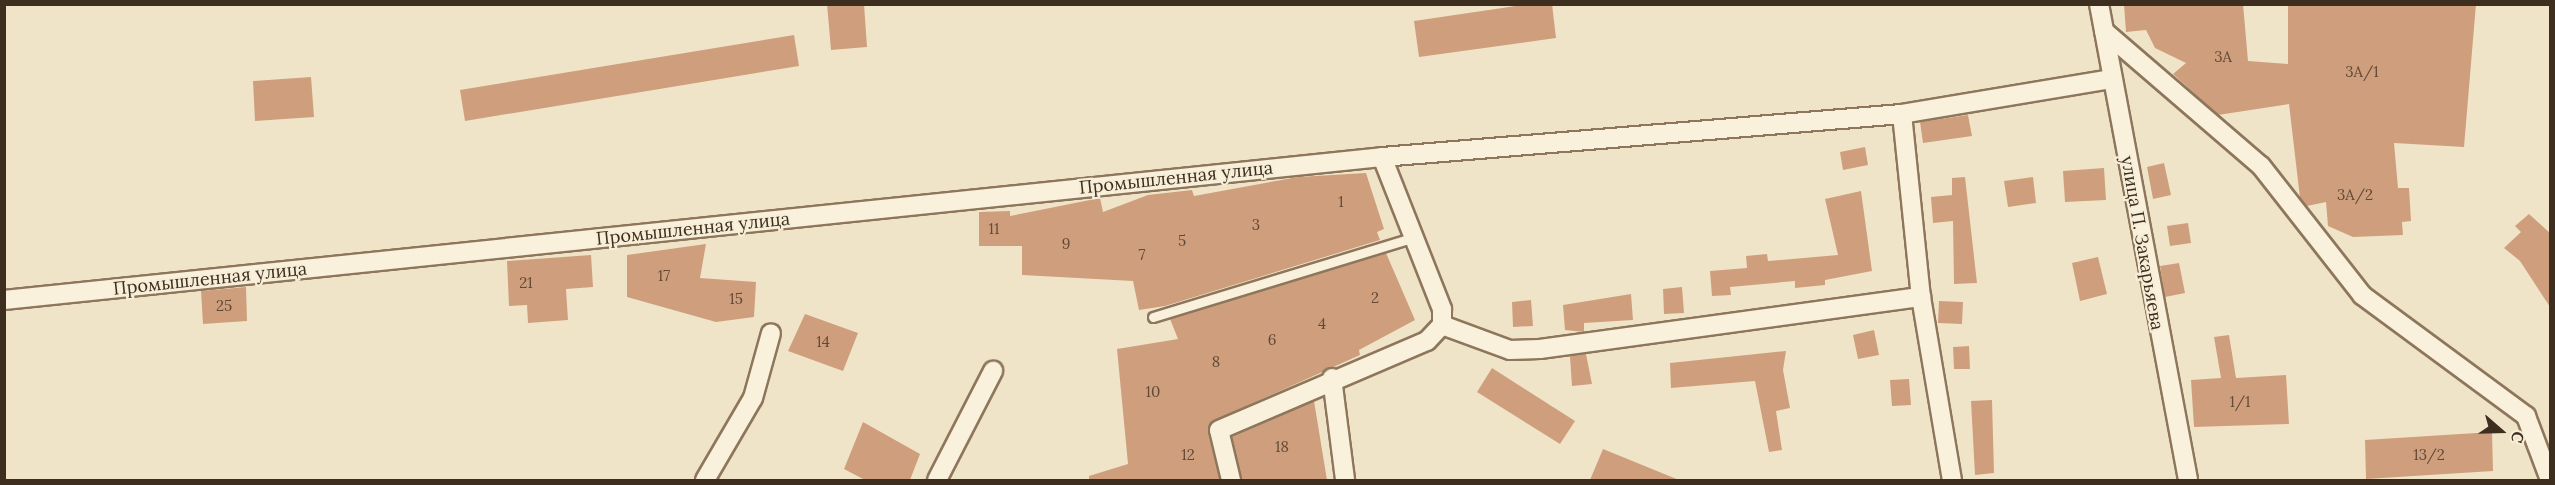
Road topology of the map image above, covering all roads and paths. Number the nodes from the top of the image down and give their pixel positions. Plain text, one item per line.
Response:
1 (2099, 4) edge
2 (2104, 31) junction
3 (2112, 79) junction
4 (1902, 114) junction
5 (1382, 157) junction
6 (1414, 237) junction
7 (1922, 297) junction
8 (4, 300) edge
9 (1153, 317) dead end
10 (1442, 325) junction
11 (771, 333) dead end
12 (993, 371) dead end
13 (1332, 378) junction
14 (705, 480) edge
15 (938, 480) edge
16 (1231, 480) edge
17 (1345, 480) edge
18 (1952, 480) edge
19 (2188, 480) edge
20 (2550, 480) edge

1 - 2 street, улица П. Закарьяева
2 - 3 street, улица П. Закарьяева
2 - 20 street
3 - 4 street, Промышленная улица
3 - 19 street, улица П. Закарьяева
4 - 5 street, Промышленная улица
4 - 7 street
5 - 6 street
5 - 8 street, Промышленная улица
6 - 9 lane
6 - 10 street
7 - 10 street
7 - 18 street
10 - 13 street
11 - 14 street
12 - 15 street
13 - 16 street
13 - 17 street

